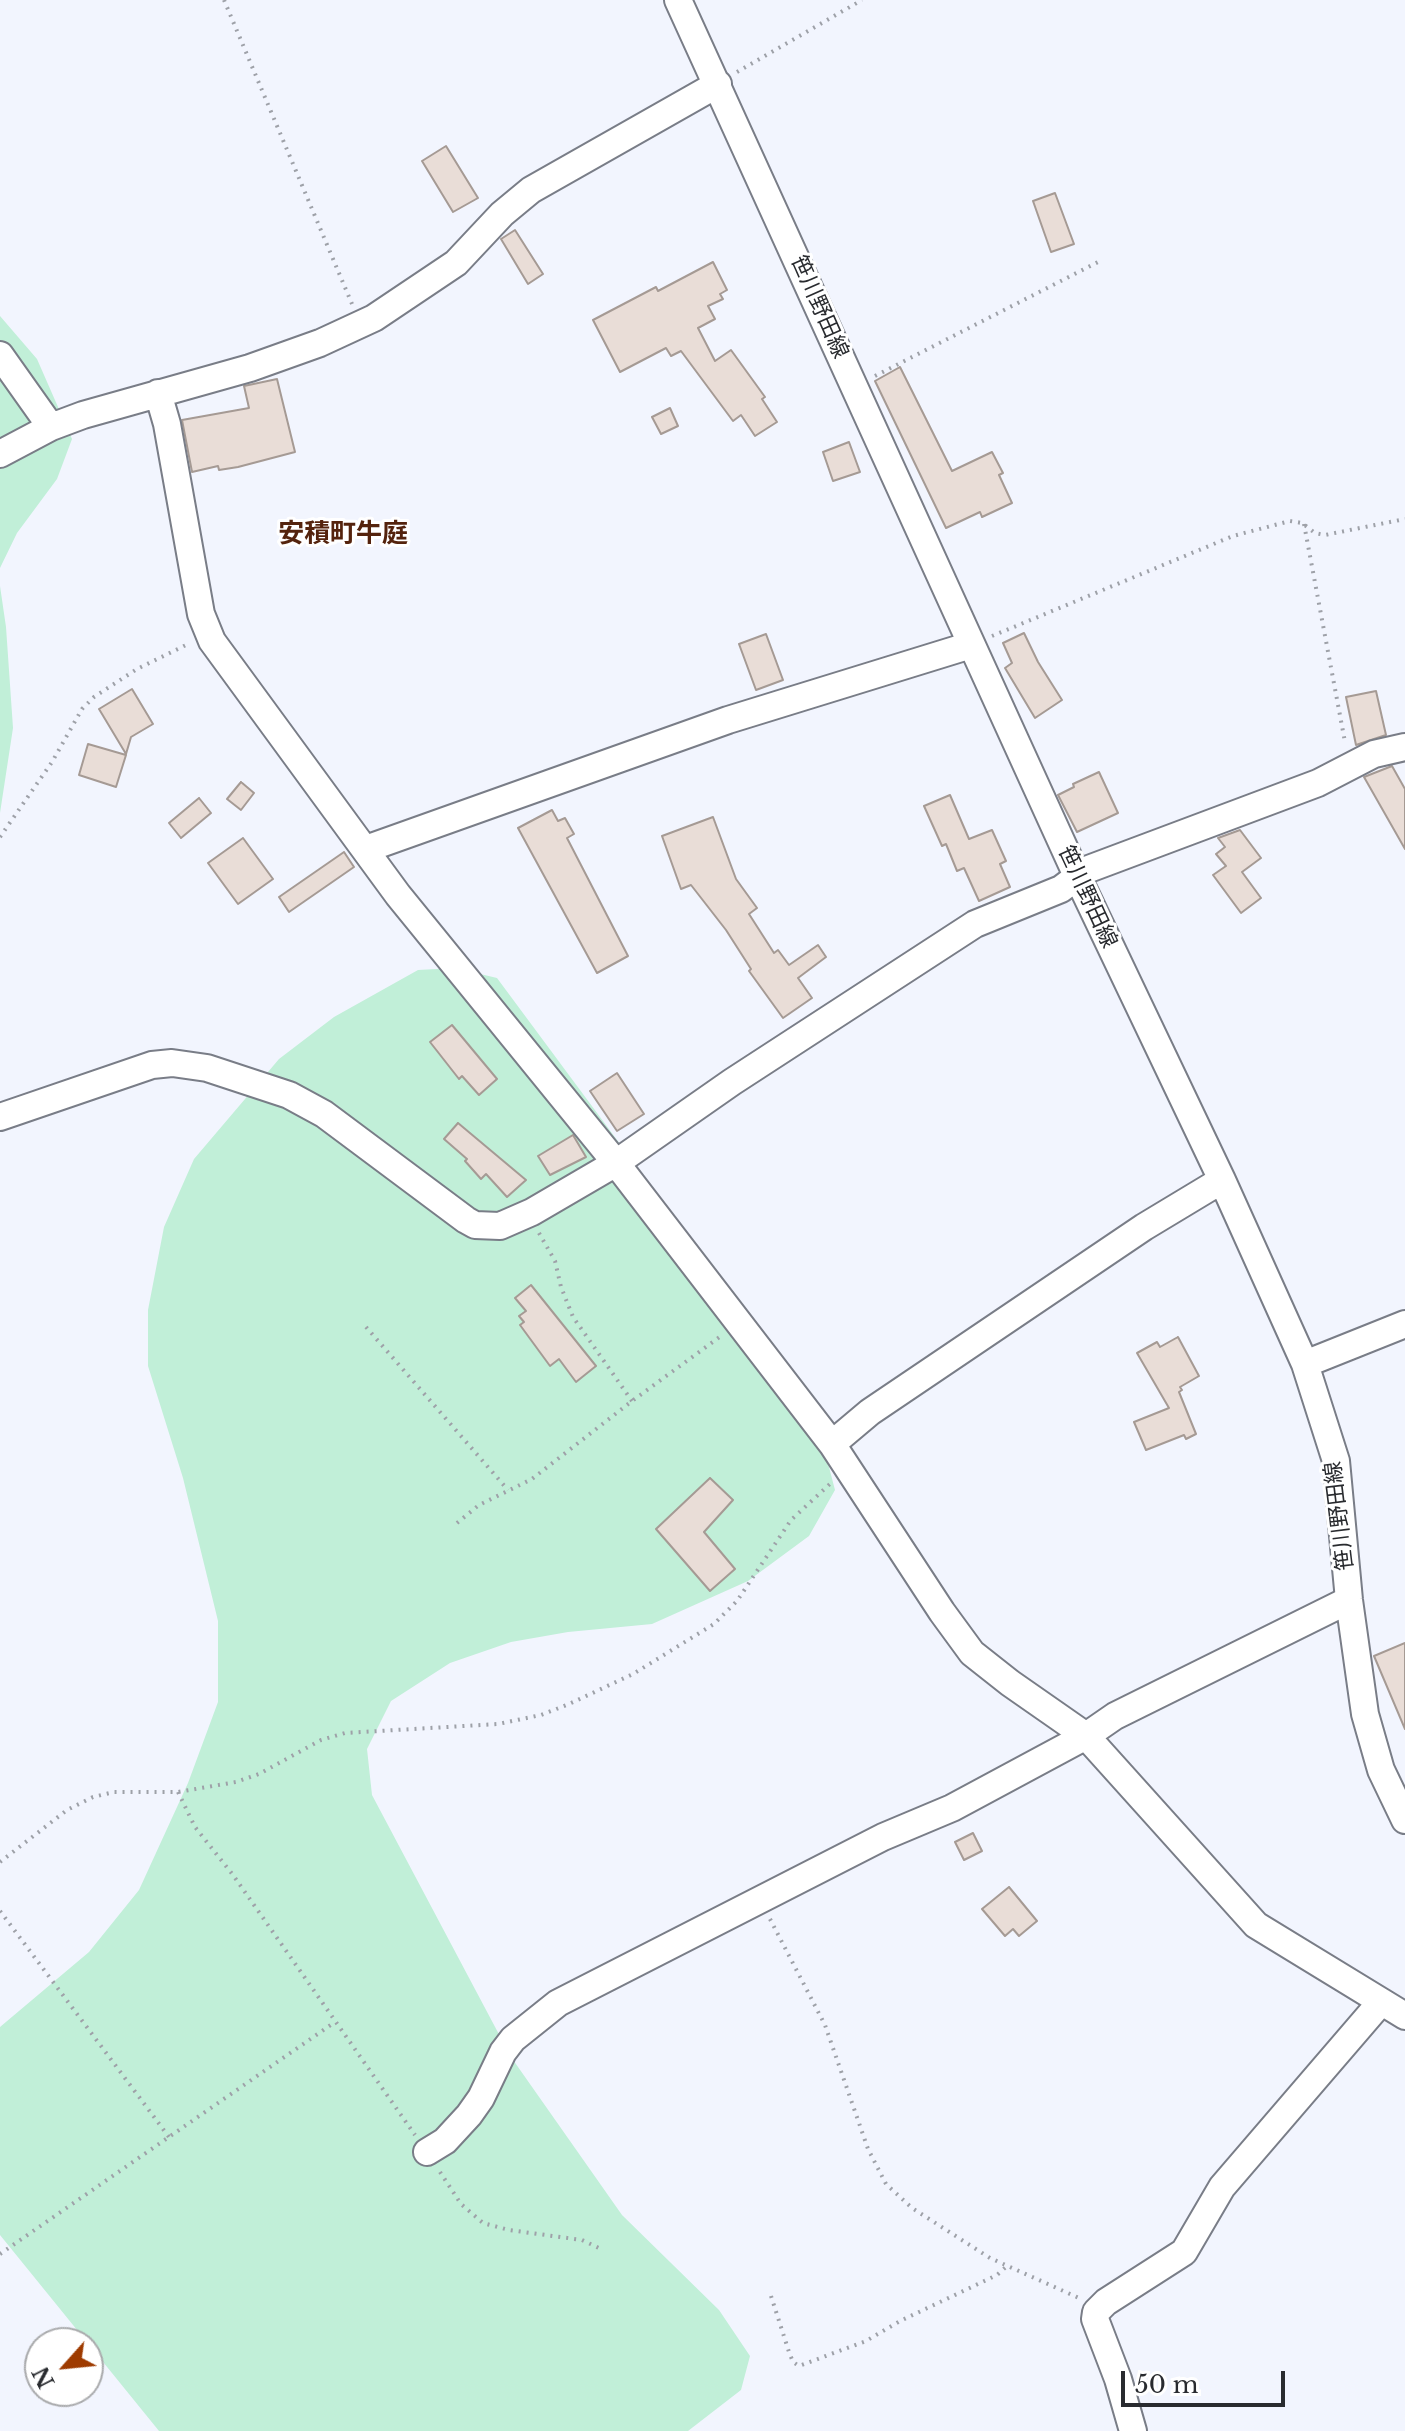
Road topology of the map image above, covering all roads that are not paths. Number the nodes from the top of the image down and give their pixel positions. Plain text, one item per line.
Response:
1 (678, 0) edge
2 (718, 84) junction
3 (0, 355) edge
4 (158, 393) junction
5 (51, 427) junction
6 (0, 454) edge
7 (971, 645) junction
8 (1405, 747) edge
9 (366, 849) junction
10 (1078, 878) junction
11 (0, 1117) edge
12 (616, 1163) junction
13 (1222, 1180) junction
14 (1405, 1324) edge
15 (1305, 1364) junction
16 (832, 1444) junction
17 (1349, 1600) junction
18 (1086, 1736) junction
19 (1405, 1820) edge
20 (1381, 2002) junction
21 (1405, 2016) edge
22 (427, 2152) road end
23 (1133, 2431) edge

1 - 2 street, 笹川野田線
2 - 4 street
2 - 7 street, 笹川野田線
3 - 5 street
4 - 5 street
4 - 9 street
5 - 6 street
7 - 9 street
7 - 10 street, 笹川野田線
8 - 10 street
9 - 12 street
10 - 12 street
10 - 13 street, 笹川野田線
11 - 12 street
12 - 16 street
13 - 15 street, 笹川野田線
13 - 16 street
14 - 15 street
15 - 17 street, 笹川野田線
16 - 18 street
17 - 18 street
17 - 19 street, 笹川野田線
18 - 20 street
18 - 22 street
20 - 21 street
20 - 23 street

